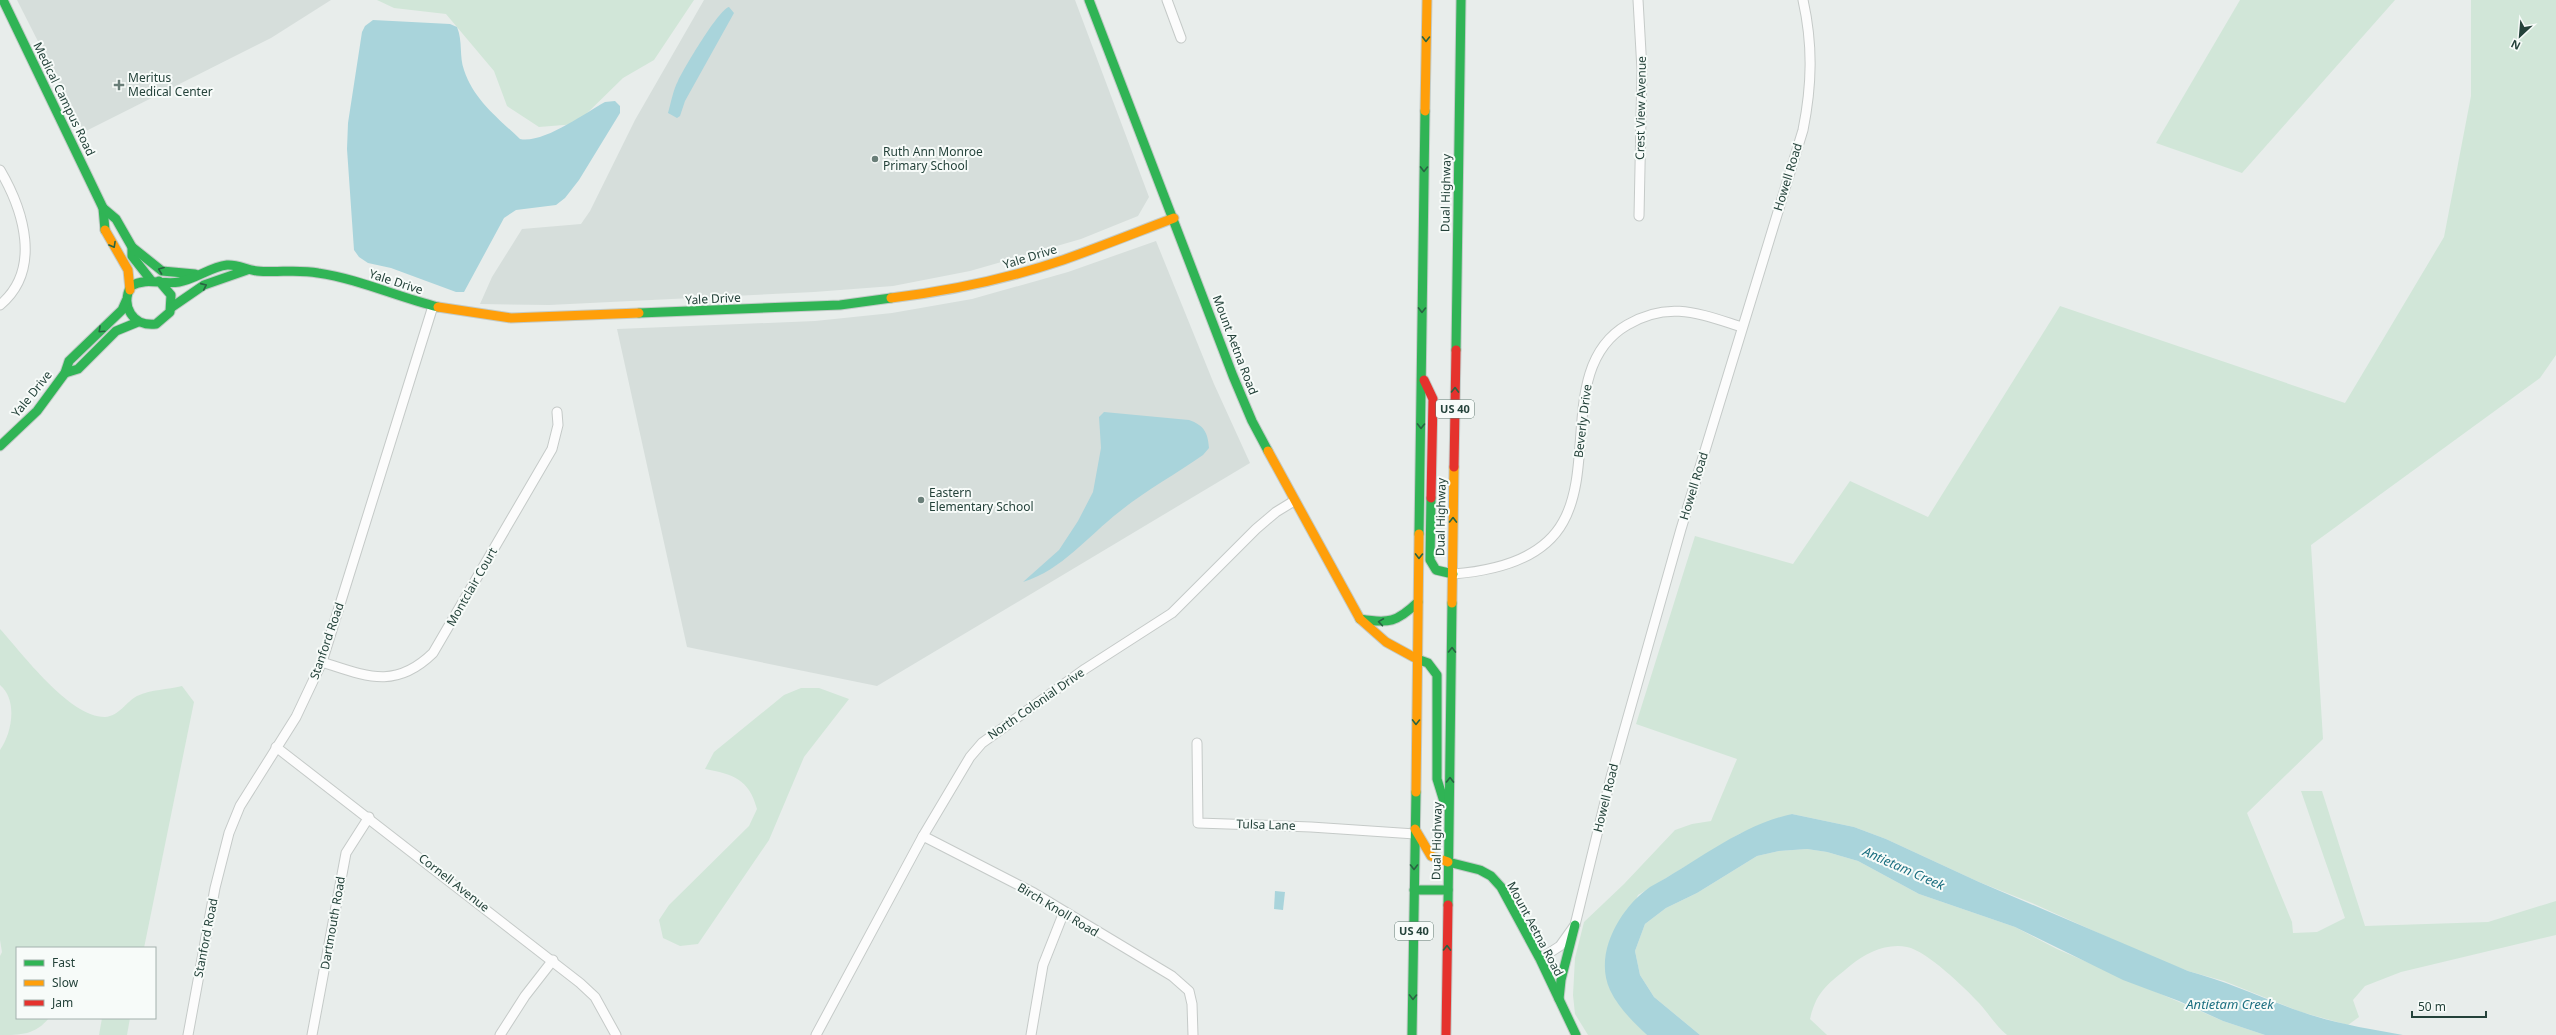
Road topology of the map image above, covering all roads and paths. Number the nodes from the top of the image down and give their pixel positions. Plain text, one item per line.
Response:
1 (2, 0) edge
2 (1090, 0) edge
3 (1167, 0) edge
4 (1427, 0) edge
5 (1461, 0) edge
6 (1638, 0) edge
7 (1803, 0) edge
8 (1181, 38) dead end
9 (0, 170) edge
10 (104, 208) junction
11 (1639, 216) dead end
12 (1174, 218) junction
13 (132, 247) junction
14 (247, 270) junction
15 (198, 274) junction
16 (154, 280) junction
17 (130, 290) junction
18 (126, 301) junction
19 (0, 305) edge
20 (433, 306) junction
21 (172, 307) junction
22 (138, 322) junction
23 (1742, 327) junction
24 (65, 373) junction
25 (1422, 373) junction
26 (557, 412) dead end
27 (0, 446) edge
28 (1294, 501) junction
29 (1453, 574) junction
30 (1418, 602) junction
31 (1360, 618) junction
32 (1417, 659) junction
33 (322, 662) junction
34 (1197, 743) dead end
35 (276, 747) junction
36 (369, 817) junction
37 (1449, 819) junction
38 (1415, 831) junction
39 (923, 836) junction
40 (1448, 862) junction
41 (1414, 890) junction
42 (1448, 890) junction
43 (1064, 912) junction
44 (1575, 925) junction
45 (1540, 959) junction
46 (553, 960) junction
47 (1559, 999) junction
48 (188, 1035) edge
49 (312, 1035) edge
50 (500, 1035) edge
51 (616, 1035) edge
52 (816, 1035) edge
53 (1031, 1035) edge
54 (1193, 1035) edge
55 (1412, 1035) edge
56 (1446, 1035) edge
57 (1576, 1035) edge

1 - 10 street, Medical Campus Road
2 - 12 street, Mount Aetna Road
3 - 8 street
4 -> 25 street, Dual Highway / US 40
29 -> 5 street, Dual Highway / US 40
6 - 11 street, Crest View Avenue
7 - 23 street, Howell Road
9 - 19 street
10 - 13 street, Medical Campus Road
10 -> 17 street, Medical Campus Road
12 - 20 street, Yale Drive
12 - 28 street, Mount Aetna Road
15 -> 13 street
13 - 16 street, Medical Campus Road
14 - 15 street, Yale Drive
14 - 20 street, Yale Drive
21 -> 14 street, Yale Drive
15 - 16 street, Yale Drive
16 - 17 street, Yale Drive
16 - 21 street
17 - 18 street, Yale Drive
18 - 22 street
18 -> 24 street, Yale Drive
20 - 33 street, Stanford Road
21 - 22 street, Yale Drive
22 - 24 street, Yale Drive
23 - 29 street, Beverly Drive
23 - 44 street, Howell Road
24 - 27 street, Yale Drive
25 - 29 street
25 -> 30 street, Dual Highway / US 40
26 - 33 street, Montclair Court
28 - 31 street, Mount Aetna Road
28 - 39 street, North Colonial Drive
37 -> 29 street, Dual Highway / US 40
30 -> 31 street
30 - 32 street, Dual Highway / US 40
31 - 32 street, Mount Aetna Road
32 - 37 street, Mount Aetna Road
32 -> 38 street, Dual Highway / US 40
33 - 35 street, Stanford Road
34 - 38 street, Tulsa Lane
35 - 36 street, Cornell Avenue
35 - 48 street, Stanford Road
36 - 46 street, Cornell Avenue
36 - 49 street, Dartmouth Road
37 - 40 street, Dual Highway / US 40
38 - 40 street, Mount Aetna Road
38 -> 41 street, Dual Highway / US 40
39 - 43 street, Birch Knoll Road
39 - 52 street, North Colonial Drive
40 - 42 street, Dual Highway / US 40
40 - 45 street, Mount Aetna Road
41 - 42 street
41 -> 55 street, Dual Highway / US 40
56 -> 42 street, Dual Highway / US 40
43 - 53 street
43 - 54 street, Birch Knoll Road
44 - 45 street, Howell Road
44 - 47 street
45 - 47 street, Mount Aetna Road
46 - 50 street
46 - 51 street, Cornell Avenue
47 - 57 street, Mount Aetna Road

